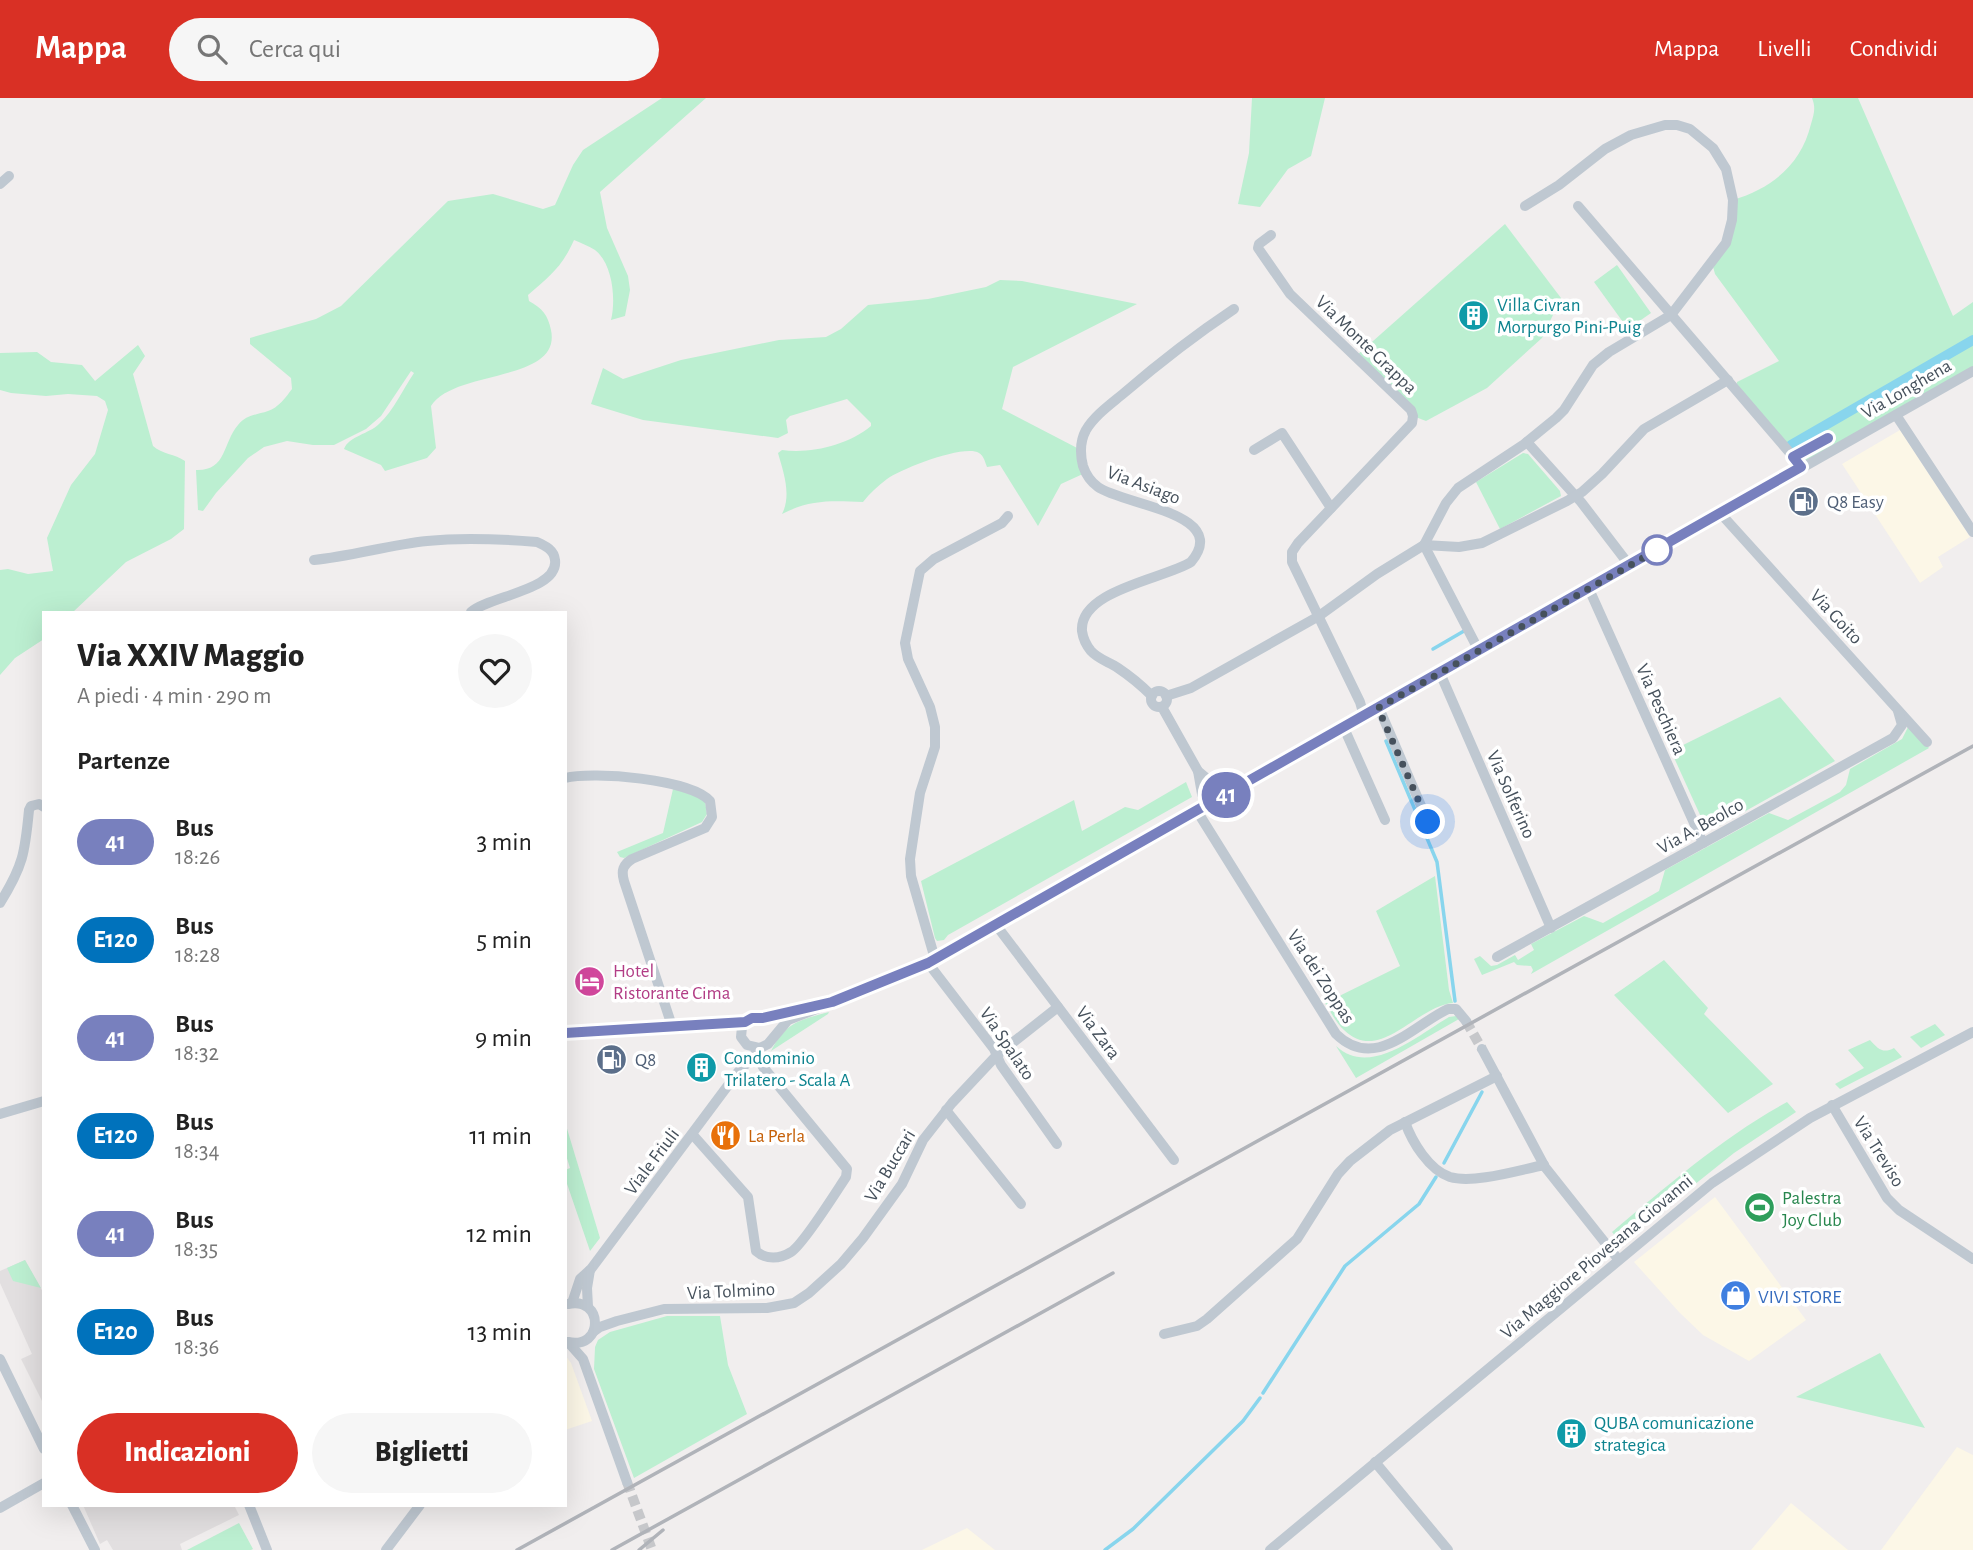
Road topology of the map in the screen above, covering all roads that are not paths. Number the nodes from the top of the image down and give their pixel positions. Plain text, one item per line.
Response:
1 (9, 176) dead end
2 (0, 184) edge
3 (1525, 206) dead end
4 (1578, 206) dead end
5 (1271, 235) dead end
6 (1234, 309) dead end
7 (1671, 315) junction
8 (1973, 371) edge
9 (1728, 380) junction
10 (1896, 415) junction
11 (1527, 442) junction
12 (1254, 450) dead end
13 (1801, 467) junction
14 (1575, 496) junction
15 (1331, 508) junction
16 (1721, 513) junction
17 (1007, 516) dead end
18 (1973, 532) edge
19 (1424, 545) junction
20 (314, 560) dead end
21 (1630, 566) junction
22 (1589, 589) junction
23 (473, 611) edge
24 (1318, 616) junction
25 (1479, 651) junction
26 (1440, 673) junction
27 (1164, 701) junction
28 (1378, 708) junction
29 (1898, 711) junction
30 (1364, 716) junction
31 (1344, 728) junction
32 (1927, 743) dead end
33 (1198, 771) junction
34 (567, 778) edge
35 (1222, 797) junction
36 (1208, 805) junction
37 (42, 806) edge
38 (1196, 811) junction
39 (1385, 820) dead end
40 (1428, 822) dead end
41 (1703, 844) junction
42 (0, 903) edge
43 (996, 925) junction
44 (1551, 928) junction
45 (1497, 957) dead end
46 (931, 961) junction
47 (832, 1002) junction
48 (1058, 1007) junction
49 (763, 1018) junction
50 (1466, 1021) dead end
51 (745, 1022) junction
52 (706, 1023) junction
53 (672, 1026) junction
54 (1973, 1032) edge
55 (567, 1033) edge
56 (772, 1036) junction
57 (743, 1039) junction
58 (1482, 1049) tunnel mouth
59 (997, 1055) junction
60 (754, 1056) junction
61 (1497, 1076) junction
62 (42, 1102) edge
63 (1832, 1105) junction
64 (946, 1110) junction
65 (0, 1114) edge
66 (1405, 1122) junction
67 (692, 1135) junction
68 (1057, 1144) dead end
69 (1174, 1160) dead end
70 (1544, 1165) junction
71 (1021, 1204) dead end
72 (863, 1238) joint
73 (1618, 1259) junction
74 (1973, 1259) edge
75 (590, 1270) junction
76 (569, 1305) edge
77 (591, 1311) junction
78 (617, 1321) junction
79 (1164, 1334) dead end
80 (590, 1336) junction
81 (567, 1341) edge
82 (567, 1342) edge
83 (0, 1359) edge
84 (583, 1359) junction
85 (42, 1445) edge
86 (1375, 1462) junction
87 (627, 1482) tunnel mouth
88 (42, 1484) edge
89 (73, 1507) edge
90 (250, 1507) edge
91 (0, 1508) edge
92 (411, 1510) edge
93 (95, 1550) edge
94 (267, 1550) edge
95 (386, 1550) edge
96 (1270, 1550) edge
97 (1448, 1550) edge

1 - 2 street
3 - 7 street
4 - 7 street
5 - 15 street, Via Monte Grappa
6 - 27 street, Via Asiago
7 - 9 street
7 - 11 street
8 - 10 street, Via Longhena
9 - 13 street
9 - 14 street
10 - 13 street, Via Longhena
10 - 18 street
11 - 14 street
11 - 19 street
12 - 15 street
13 - 16 street, Via Longhena
14 - 19 street
14 - 21 street
15 - 24 street, Via Monte Grappa
16 - 21 street, Via Longhena
16 - 29 street, Via Goito
17 - 46 street
19 - 24 street
19 - 25 street
20 - 23 street
21 - 22 street, Via Longhena
22 - 25 street, Via Longhena
22 - 41 street, Via Peschiera
24 - 27 street
24 - 30 street, Via Monte Grappa
25 - 26 street, Via Longhena
26 - 28 street, Via Longhena
26 - 44 street, Via Solferino
27 - 33 street
28 - 30 street, Via Longhena
28 - 40 street
29 - 32 street, Via Goito
29 - 41 street, Via A. Beolco
30 - 31 street, Via Longhena
31 - 35 street, Via Longhena
31 - 39 street
33 - 35 street
33 - 36 street
34 - 53 street
35 - 36 street, Via Longhena
36 - 38 street, Via Longhena
37 - 42 street
38 - 43 street, Via Longhena
38 - 50 street, Via dei Zoppas
41 - 44 street, Via A. Beolco
43 - 46 street, Via Longhena
43 - 48 street, Via Zara
44 - 45 street, Via A. Beolco
46 - 47 street, Via Longhena
46 - 59 street, Via Spalato
47 - 49 street
47 - 56 street, Viale Friuli
48 - 59 street, Via Buccari
48 - 69 street, Via Zara
49 - 51 street
49 - 56 street
51 - 52 street
51 - 57 street
52 - 53 street
52 - 57 street
53 - 55 street
54 - 63 street, Via Maggiore Piovesana Giovanni
56 - 60 street, Viale Friuli
57 - 60 street
57 - 60 street
58 - 61 street
59 - 64 street, Via Buccari
59 - 68 street, Via Spalato
60 - 67 street, Viale Friuli
60 - 67 street
61 - 66 street
61 - 70 street
62 - 65 street
63 - 73 street, Via Maggiore Piovesana Giovanni
63 - 74 street, Via Treviso
64 - 71 street
64 - 72 street, Via Buccari
66 - 70 street
66 - 79 street
67 - 75 street, Viale Friuli
70 - 73 street
72 - 78 street, Via Tolmino
73 - 86 street, Via Maggiore Piovesana Giovanni
75 - 76 street, Viale Friuli
75 - 77 street
76 - 77 street, Via Tolmino
77 - 78 street, Via Tolmino
77 - 80 street
78 - 80 street, Via Tolmino
80 - 81 street, Via Tolmino
80 - 84 street
82 - 84 street
83 - 85 street
84 - 87 street
86 - 96 street, Via Maggiore Piovesana Giovanni
86 - 97 street
88 - 91 street
89 - 93 street
90 - 94 street
92 - 95 street

